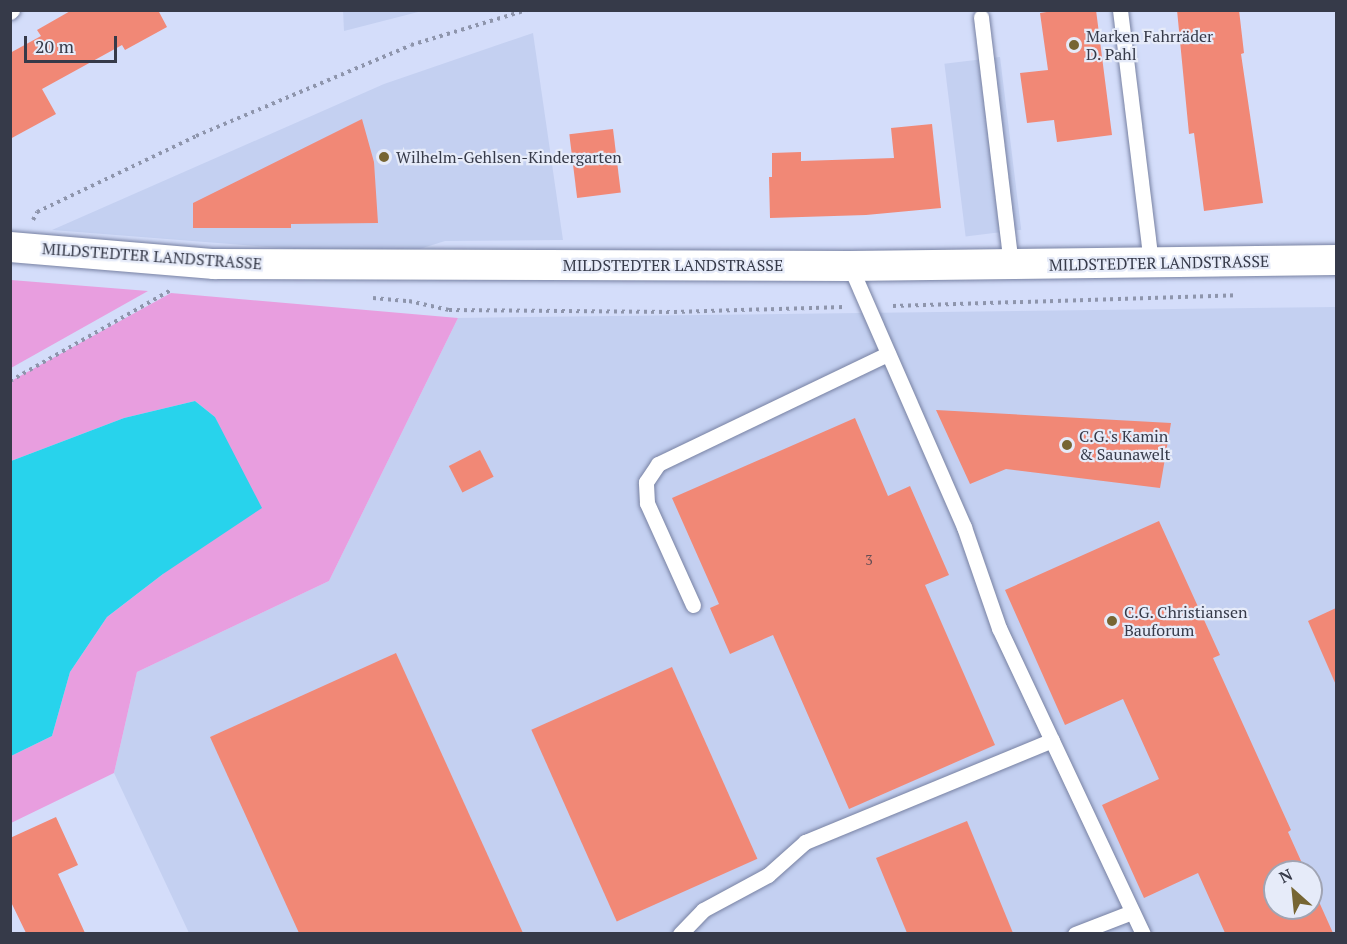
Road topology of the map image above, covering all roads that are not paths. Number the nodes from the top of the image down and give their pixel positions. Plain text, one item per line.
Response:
1 (1120, 10) edge
2 (981, 16) dead end
3 (17, 248) edge
4 (1336, 260) edge
5 (1151, 263) junction
6 (1011, 264) junction
7 (850, 266) junction
8 (888, 354) junction
9 (693, 605) dead end
10 (1052, 740) junction
11 (1132, 912) junction
12 (680, 933) edge
13 (1075, 933) edge
14 (1143, 933) edge

1 - 5 lane
2 - 6 lane
3 - 7 street, MILDSTEDTER LANDSTRASSE
4 - 5 street, MILDSTEDTER LANDSTRASSE
5 - 6 street, MILDSTEDTER LANDSTRASSE
6 - 7 street, MILDSTEDTER LANDSTRASSE
7 - 8 lane
8 - 9 lane
8 - 10 lane
10 - 11 lane
10 - 12 lane
11 - 13 lane
11 - 14 lane

